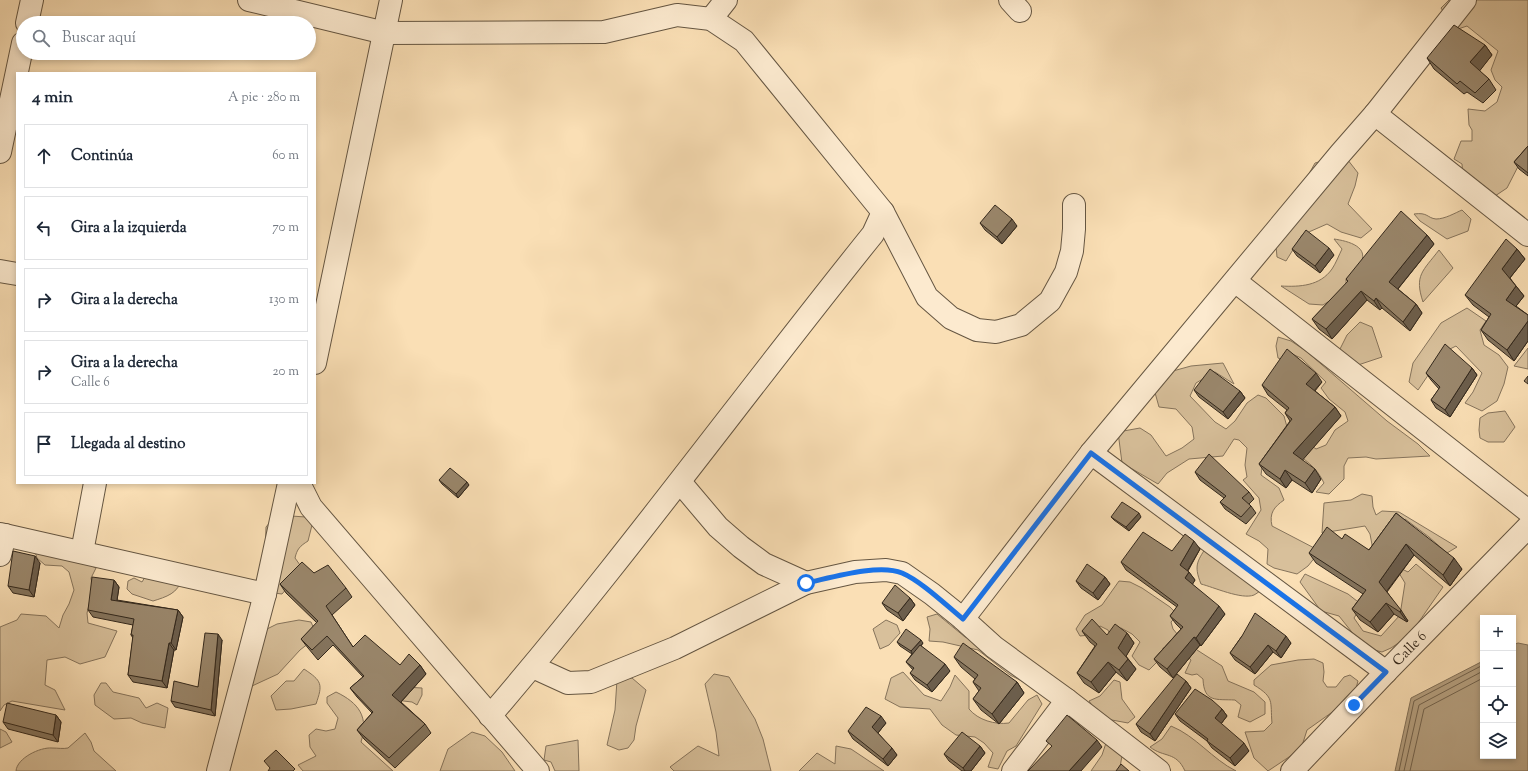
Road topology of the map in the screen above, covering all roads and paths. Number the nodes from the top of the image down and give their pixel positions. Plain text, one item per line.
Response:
1 (32, 0) edge
2 (249, 0) edge
3 (391, 0) edge
4 (726, 0) edge
5 (1465, 0) edge
6 (679, 8) edge
7 (29, 16) edge
8 (315, 16) edge
9 (316, 16) edge
10 (711, 19) junction
11 (385, 33) junction
12 (19, 60) edge
13 (17, 72) edge
14 (16, 76) edge
15 (1375, 114) junction
16 (0, 152) edge
17 (1074, 205) dead end
18 (883, 212) junction
19 (1528, 234) edge
20 (0, 271) edge
21 (16, 274) edge
22 (1235, 281) junction
23 (316, 358) edge
24 (1091, 453) junction
25 (680, 482) junction
26 (95, 484) edge
27 (290, 484) edge
28 (300, 484) edge
29 (1528, 511) edge
30 (1528, 527) edge
31 (2, 534) edge
32 (82, 552) junction
33 (0, 556) edge
34 (806, 583) junction
35 (265, 594) junction
36 (963, 619) junction
37 (533, 667) junction
38 (1386, 672) junction
39 (1067, 700) junction
40 (490, 716) junction
41 (218, 771) edge
42 (538, 771) edge
43 (1012, 771) edge
44 (1159, 771) edge
45 (1292, 771) edge

1 - 7 street
2 - 8 street
3 - 11 street
4 - 10 street
5 - 15 street
6 - 10 street
6 - 11 street
9 - 11 street
10 - 18 street
11 - 23 street
12 - 13 street
14 - 16 street
15 - 19 street
15 - 22 street
17 - 18 street
18 - 25 street
20 - 21 street
22 - 24 street
22 - 29 street
24 - 36 street
24 - 38 street
25 - 34 street
25 - 37 street
26 - 32 street
27 - 35 street
28 - 40 street
30 - 38 street, Calle 6
31 - 32 street
31 - 33 street
32 - 35 street
34 - 36 street
34 - 37 street
35 - 41 street
36 - 39 street
37 - 40 street
38 - 45 street, Calle 6
39 - 43 street
39 - 44 street
40 - 42 street

